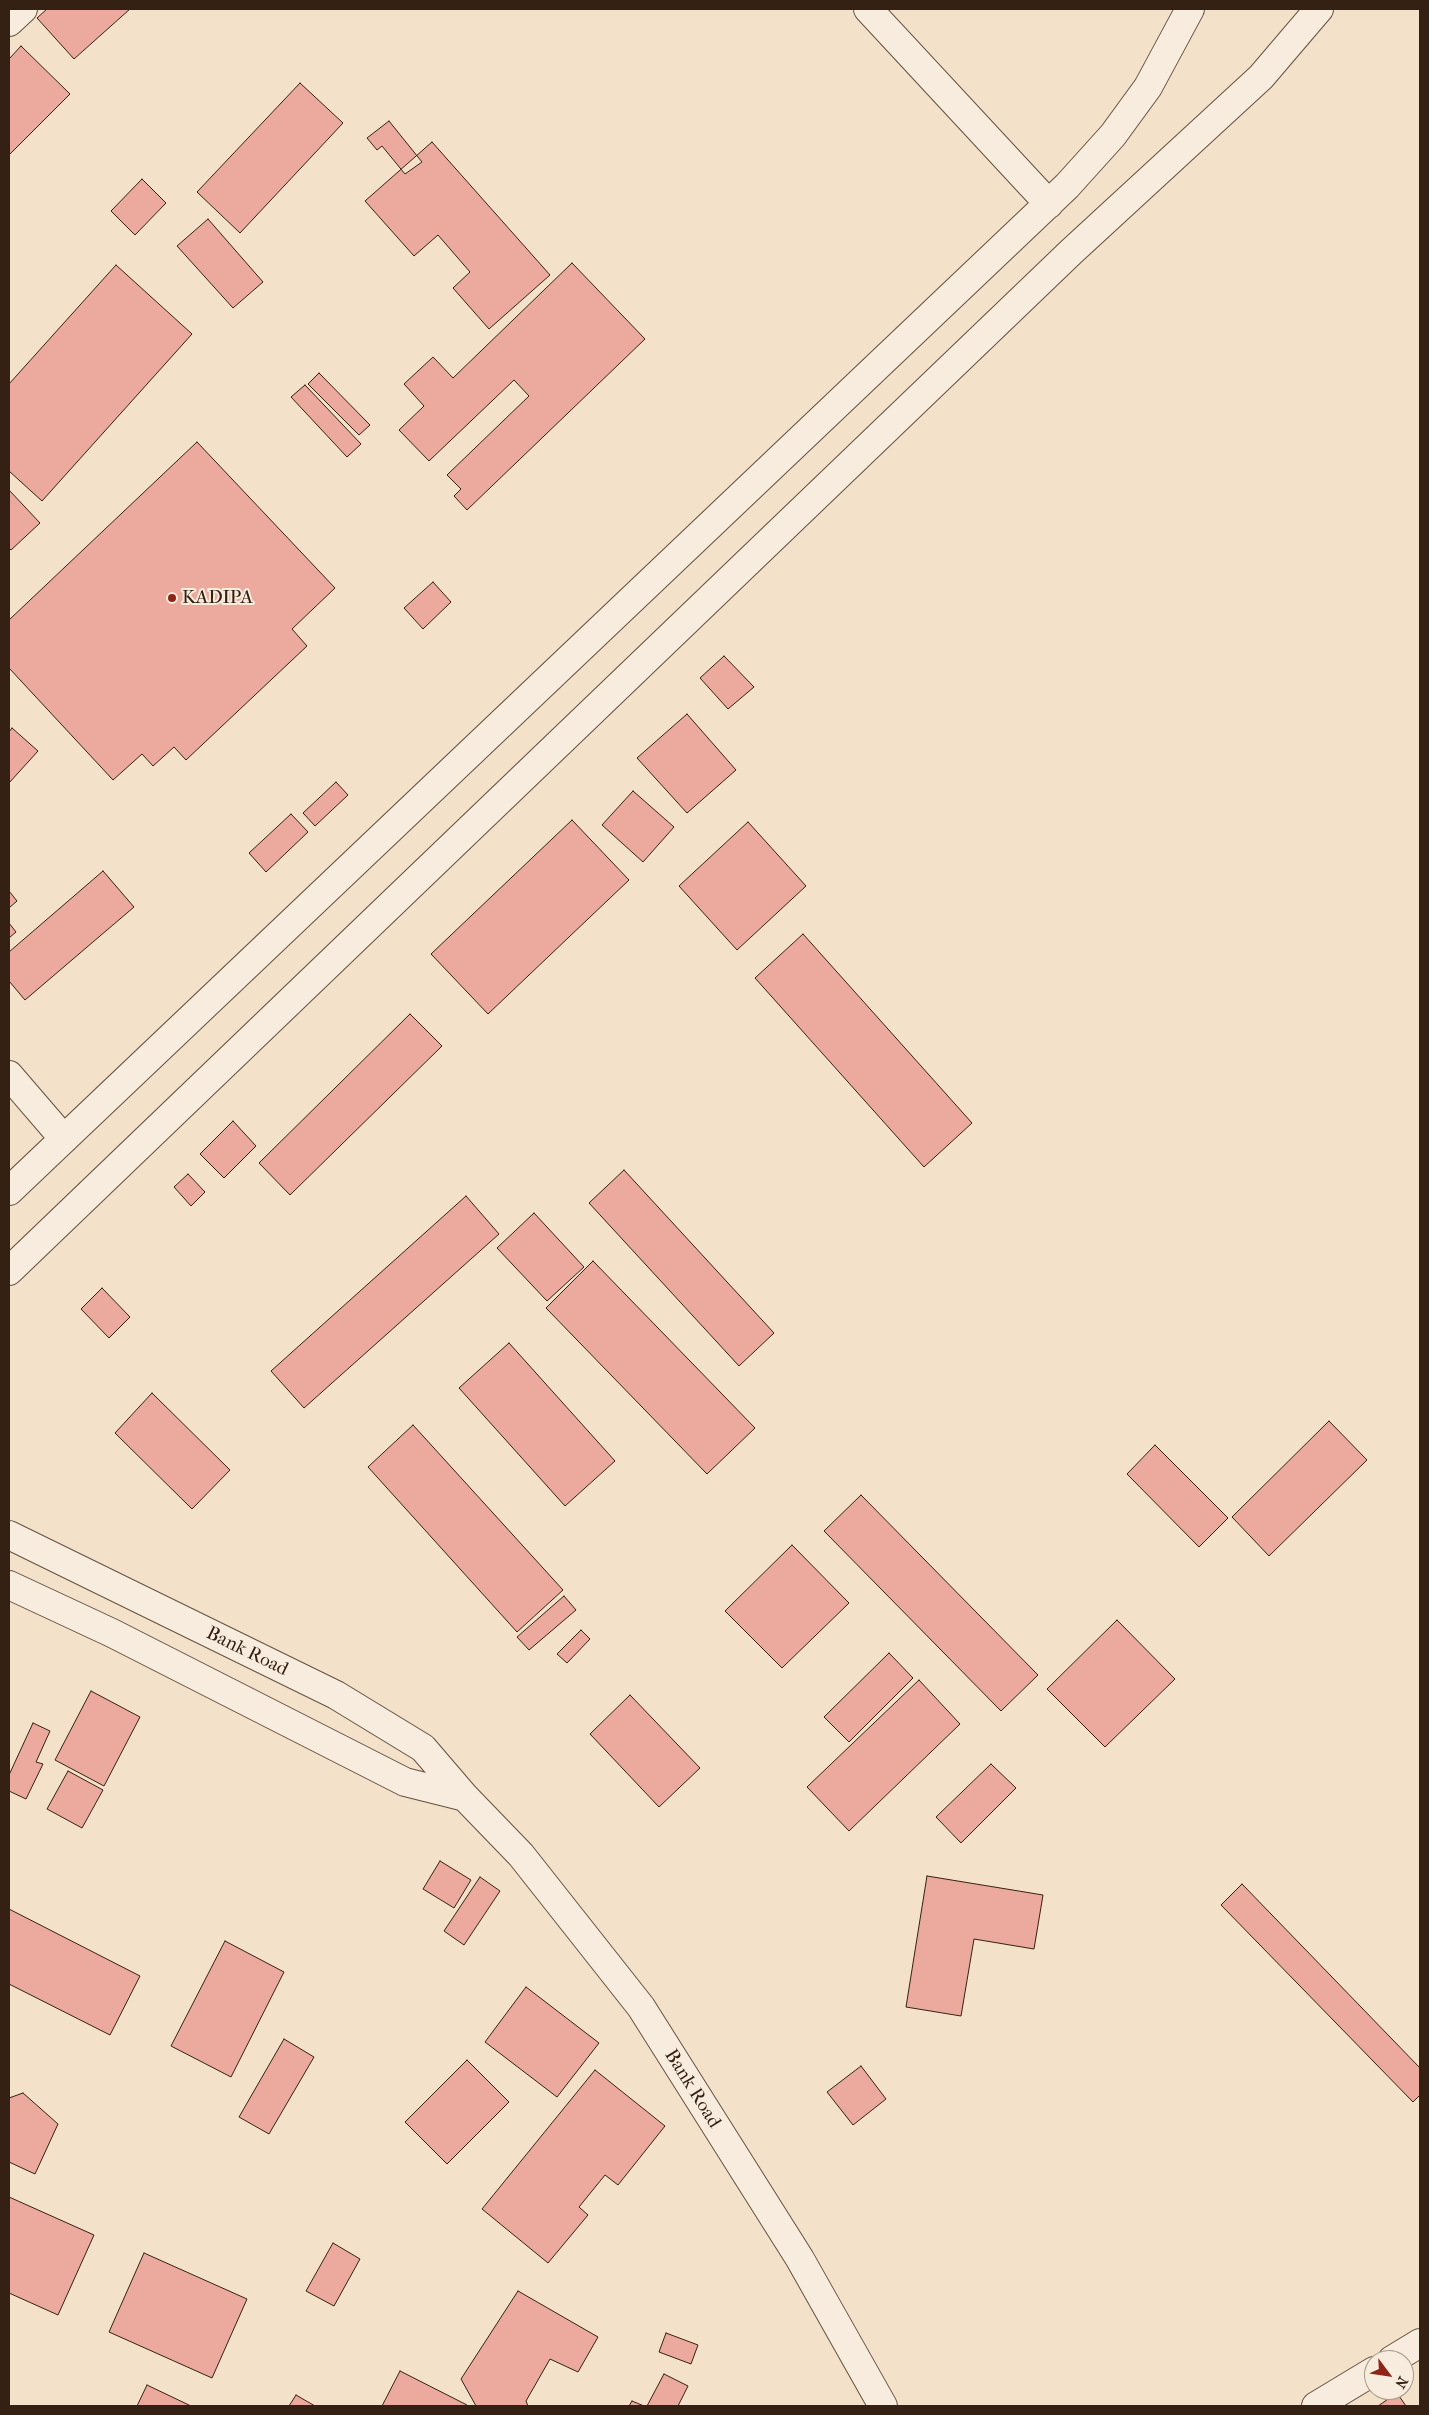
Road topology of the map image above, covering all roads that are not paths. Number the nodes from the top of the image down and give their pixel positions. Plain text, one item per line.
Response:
1 (23, 9) edge
2 (868, 9) edge
3 (1190, 9) edge
4 (1319, 9) edge
5 (9, 22) edge
6 (1049, 204) junction
7 (9, 1075) edge
8 (64, 1139) junction
9 (9, 1191) edge
10 (9, 1271) edge
11 (9, 1535) edge
12 (9, 1585) edge
13 (465, 1797) junction
14 (1420, 2343) edge
15 (1408, 2350) edge
16 (1364, 2377) edge
17 (883, 2406) edge
18 (1316, 2406) edge

1 - 5 street
2 - 6 street
3 - 6 street
4 - 10 street
6 - 8 street
7 - 8 street
8 - 9 street
11 - 13 street, Bank Road
12 - 13 street
13 - 17 street, Bank Road
14 - 15 street
16 - 18 street

